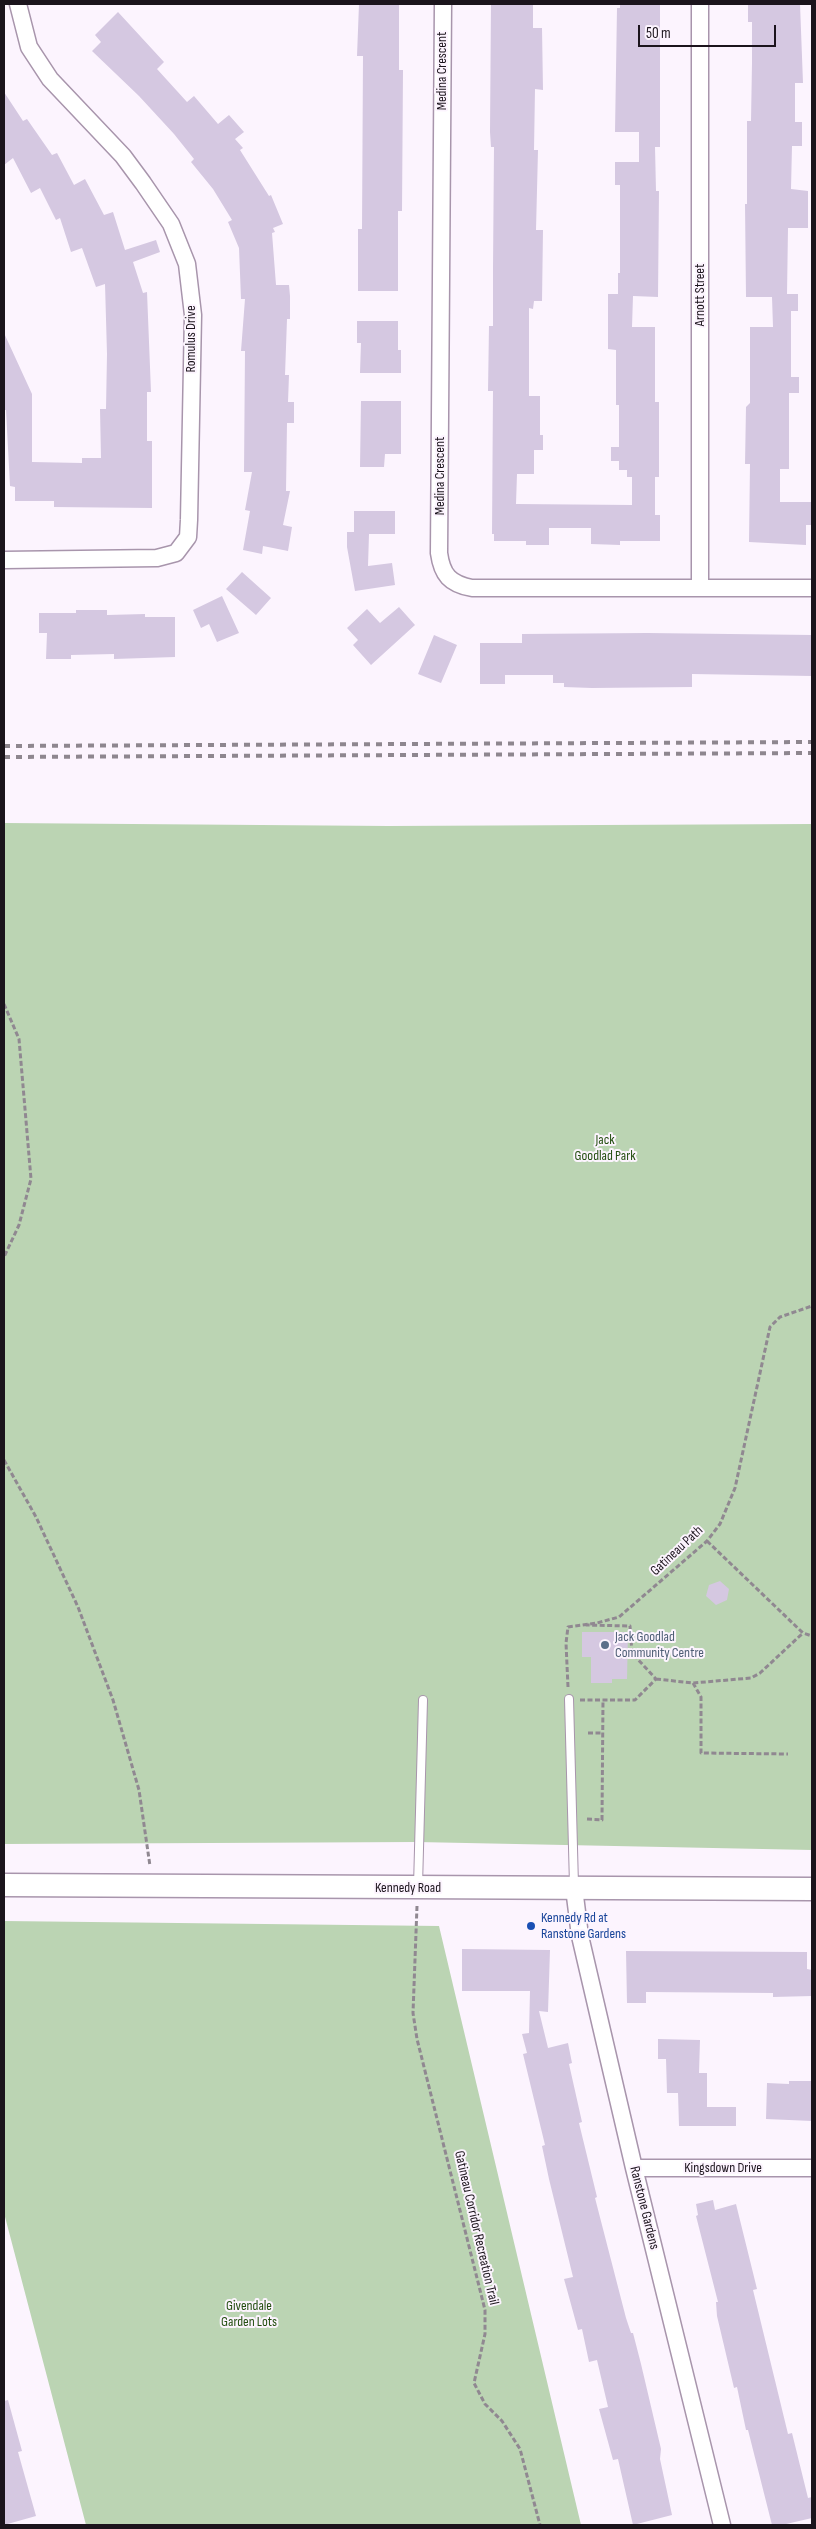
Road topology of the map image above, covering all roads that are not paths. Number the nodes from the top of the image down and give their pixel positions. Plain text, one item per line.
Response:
1 (18, 4) edge
2 (443, 4) edge
3 (700, 4) edge
4 (4, 560) edge
5 (700, 587) junction
6 (812, 588) edge
7 (569, 1699) road end
8 (423, 1700) dead end
9 (4, 1885) edge
10 (418, 1888) junction
11 (574, 1888) junction
12 (812, 1889) edge
13 (634, 2168) junction
14 (812, 2168) edge
15 (722, 2525) edge

1 - 4 street, Romulus Drive
2 - 5 street, Medina Crescent
3 - 5 street, Arnott Street
5 - 6 street, Medina Crescent
7 - 11 lane
8 - 10 lane
9 - 10 main road, Kennedy Road
10 - 11 main road, Kennedy Road
11 - 12 main road, Kennedy Road
11 - 13 street, Ranstone Gardens
13 - 14 street, Kingsdown Drive
13 - 15 street, Ranstone Gardens

